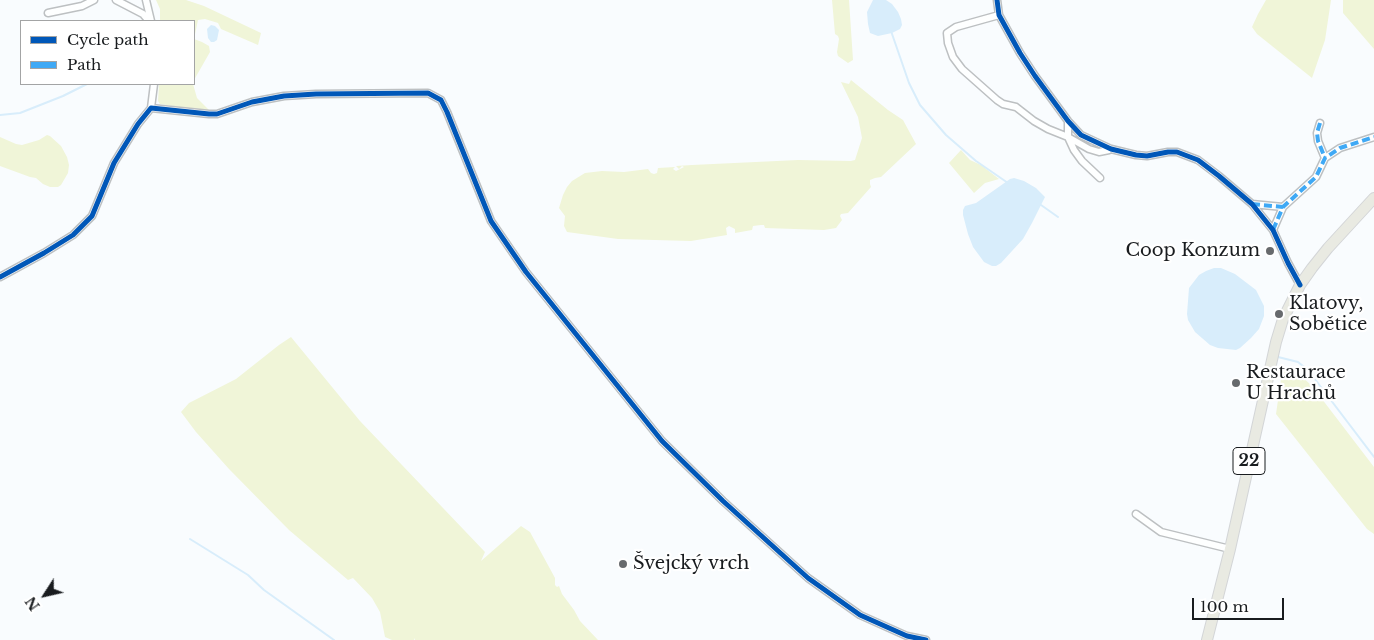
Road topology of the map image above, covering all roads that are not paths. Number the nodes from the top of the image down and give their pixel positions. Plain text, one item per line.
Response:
1 (94, 0) edge
2 (116, 0) edge
3 (146, 0) edge
4 (997, 0) edge
5 (48, 14) dead end
6 (999, 15) junction
7 (149, 20) edge
8 (150, 20) edge
9 (154, 85) edge
10 (150, 108) junction
11 (1068, 121) junction
12 (1320, 122) dead end
13 (1068, 137) junction
14 (1374, 137) edge
15 (1111, 149) junction
16 (1325, 158) junction
17 (1100, 178) dead end
18 (1374, 198) edge
19 (1252, 204) junction
20 (1284, 208) junction
21 (1273, 230) junction
22 (0, 277) edge
23 (1300, 285) junction
24 (1136, 514) dead end
25 (1230, 549) junction
26 (926, 640) edge
27 (1207, 640) edge

1 - 5 street
2 - 7 street
3 - 8 street
4 - 6 street
6 - 11 street
6 - 13 street
9 - 10 street
10 - 22 street
10 - 26 street
11 - 13 street
11 - 15 street
12 - 16 street
13 - 15 street
13 - 17 street
14 - 16 street
15 - 19 street
16 - 20 street
18 - 23 main road, 22
19 - 20 street
19 - 21 street
20 - 21 street
21 - 23 street
23 - 25 main road, 22
24 - 25 street
25 - 27 main road, 22

